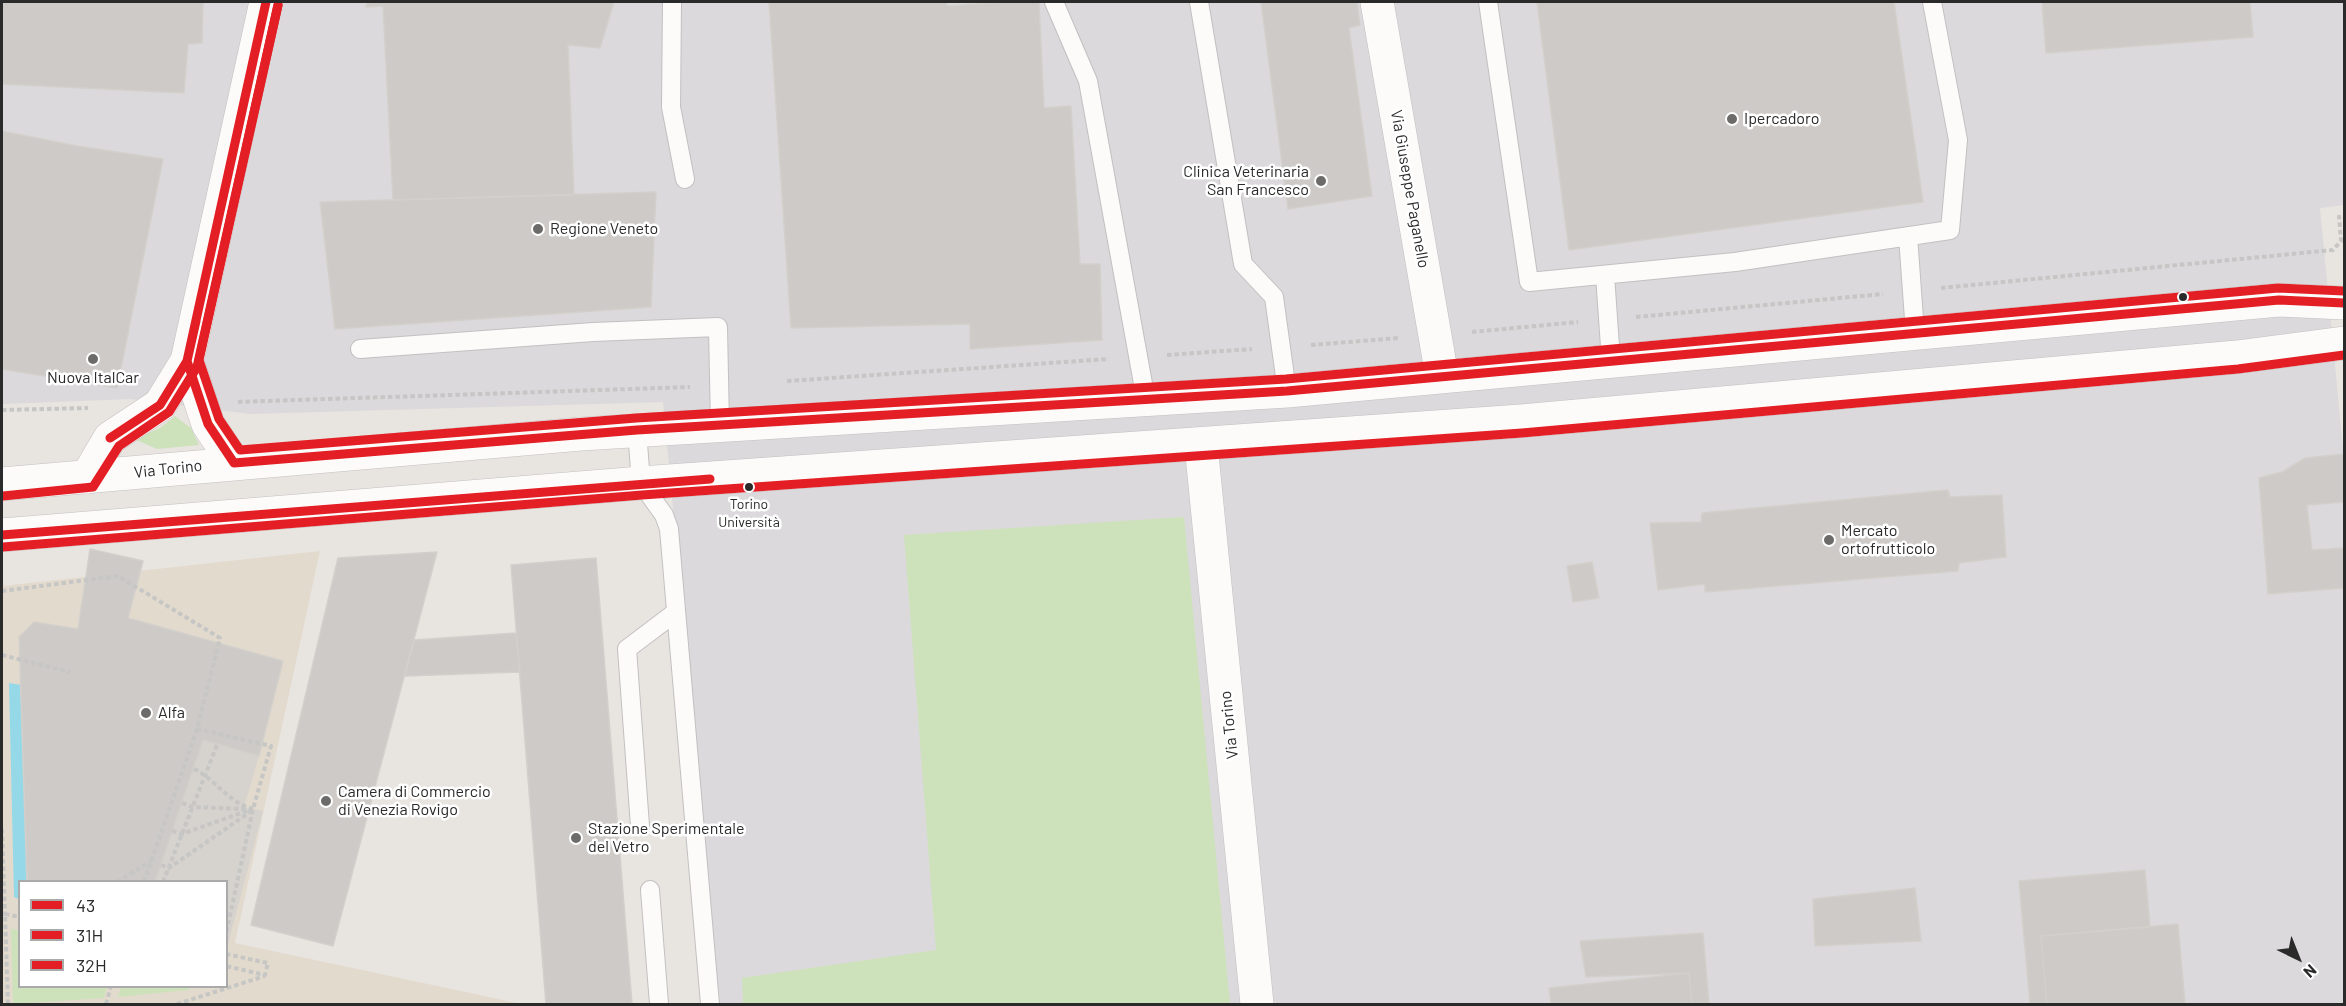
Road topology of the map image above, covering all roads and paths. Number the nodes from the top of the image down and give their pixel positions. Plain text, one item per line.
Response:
1 (266, 2) edge
2 (672, 2) edge
3 (1054, 2) edge
4 (1199, 2) edge
5 (1377, 2) edge
6 (1488, 2) edge
7 (1932, 2) edge
8 (685, 179) dead end
9 (1908, 236) junction
10 (1605, 275) junction
11 (2344, 303) edge
12 (1915, 333) junction
13 (2344, 343) edge
14 (360, 349) dead end
15 (187, 361) junction
16 (1611, 361) junction
17 (1442, 376) junction
18 (1287, 391) junction
19 (1146, 400) junction
20 (89, 408) dead end
21 (2, 410) edge
22 (720, 426) junction
23 (637, 430) junction
24 (1201, 445) junction
25 (234, 463) junction
26 (87, 477) junction
27 (641, 483) junction
28 (2, 484) edge
29 (2, 535) edge
30 (2, 591) edge
31 (676, 612) junction
32 (2, 655) edge
33 (70, 672) dead end
34 (197, 729) junction
35 (217, 745) dead end
36 (194, 769) dead end
37 (205, 775) junction
38 (182, 803) dead end
39 (192, 807) junction
40 (253, 809) junction
41 (640, 826) dead end
42 (2, 829) edge
43 (172, 831) dead end
44 (182, 834) junction
45 (152, 860) junction
46 (161, 865) dead end
47 (169, 868) junction
48 (120, 880) edge
49 (145, 880) edge
50 (164, 880) edge
51 (650, 890) dead end
52 (3, 914) edge
53 (18, 917) edge
54 (228, 925) edge
55 (228, 954) edge
56 (228, 966) edge
57 (265, 975) junction
58 (111, 988) edge
59 (227, 988) edge
60 (228, 988) edge
61 (8, 1005) edge
62 (106, 1005) edge
63 (177, 1005) edge
64 (659, 1005) edge
65 (710, 1005) edge
66 (1257, 1005) edge

1 - 15 street
2 - 8 lane
3 - 19 lane
4 - 18 lane
5 - 17 street, Via Giuseppe Paganello
6 - 10 lane
7 - 9 lane
9 - 10 lane
9 - 12 lane
10 - 16 lane
11 - 12 street, Via Torino
12 - 16 street, Via Torino
13 - 24 street
14 - 22 lane
15 - 25 street
15 - 26 street
16 - 17 street, Via Torino
17 - 18 street, Via Torino
18 - 19 street, Via Torino
19 - 22 street, Via Torino
20 - 21 path
22 - 23 street, Via Torino
23 - 25 street, Via Torino
23 - 27 lane
24 - 27 street
24 - 66 street, Via Torino
25 - 26 street, Via Torino
26 - 28 street, Via Torino
27 - 29 street
27 - 31 lane
30 - 34 path
31 - 41 lane
31 - 65 lane
32 - 33 path
34 - 40 path
34 - 45 path
35 - 37 path
36 - 37 path
37 - 39 path
37 - 40 path
38 - 39 path
39 - 40 path
39 - 44 path
40 - 44 path
40 - 47 path
40 - 54 path
42 - 52 path
43 - 44 path
44 - 47 path
45 - 48 path
45 - 49 path
46 - 47 path
47 - 50 path
51 - 64 lane
52 - 53 path
52 - 61 path
55 - 57 path
56 - 57 path
57 - 60 path
58 - 62 path
59 - 63 path

